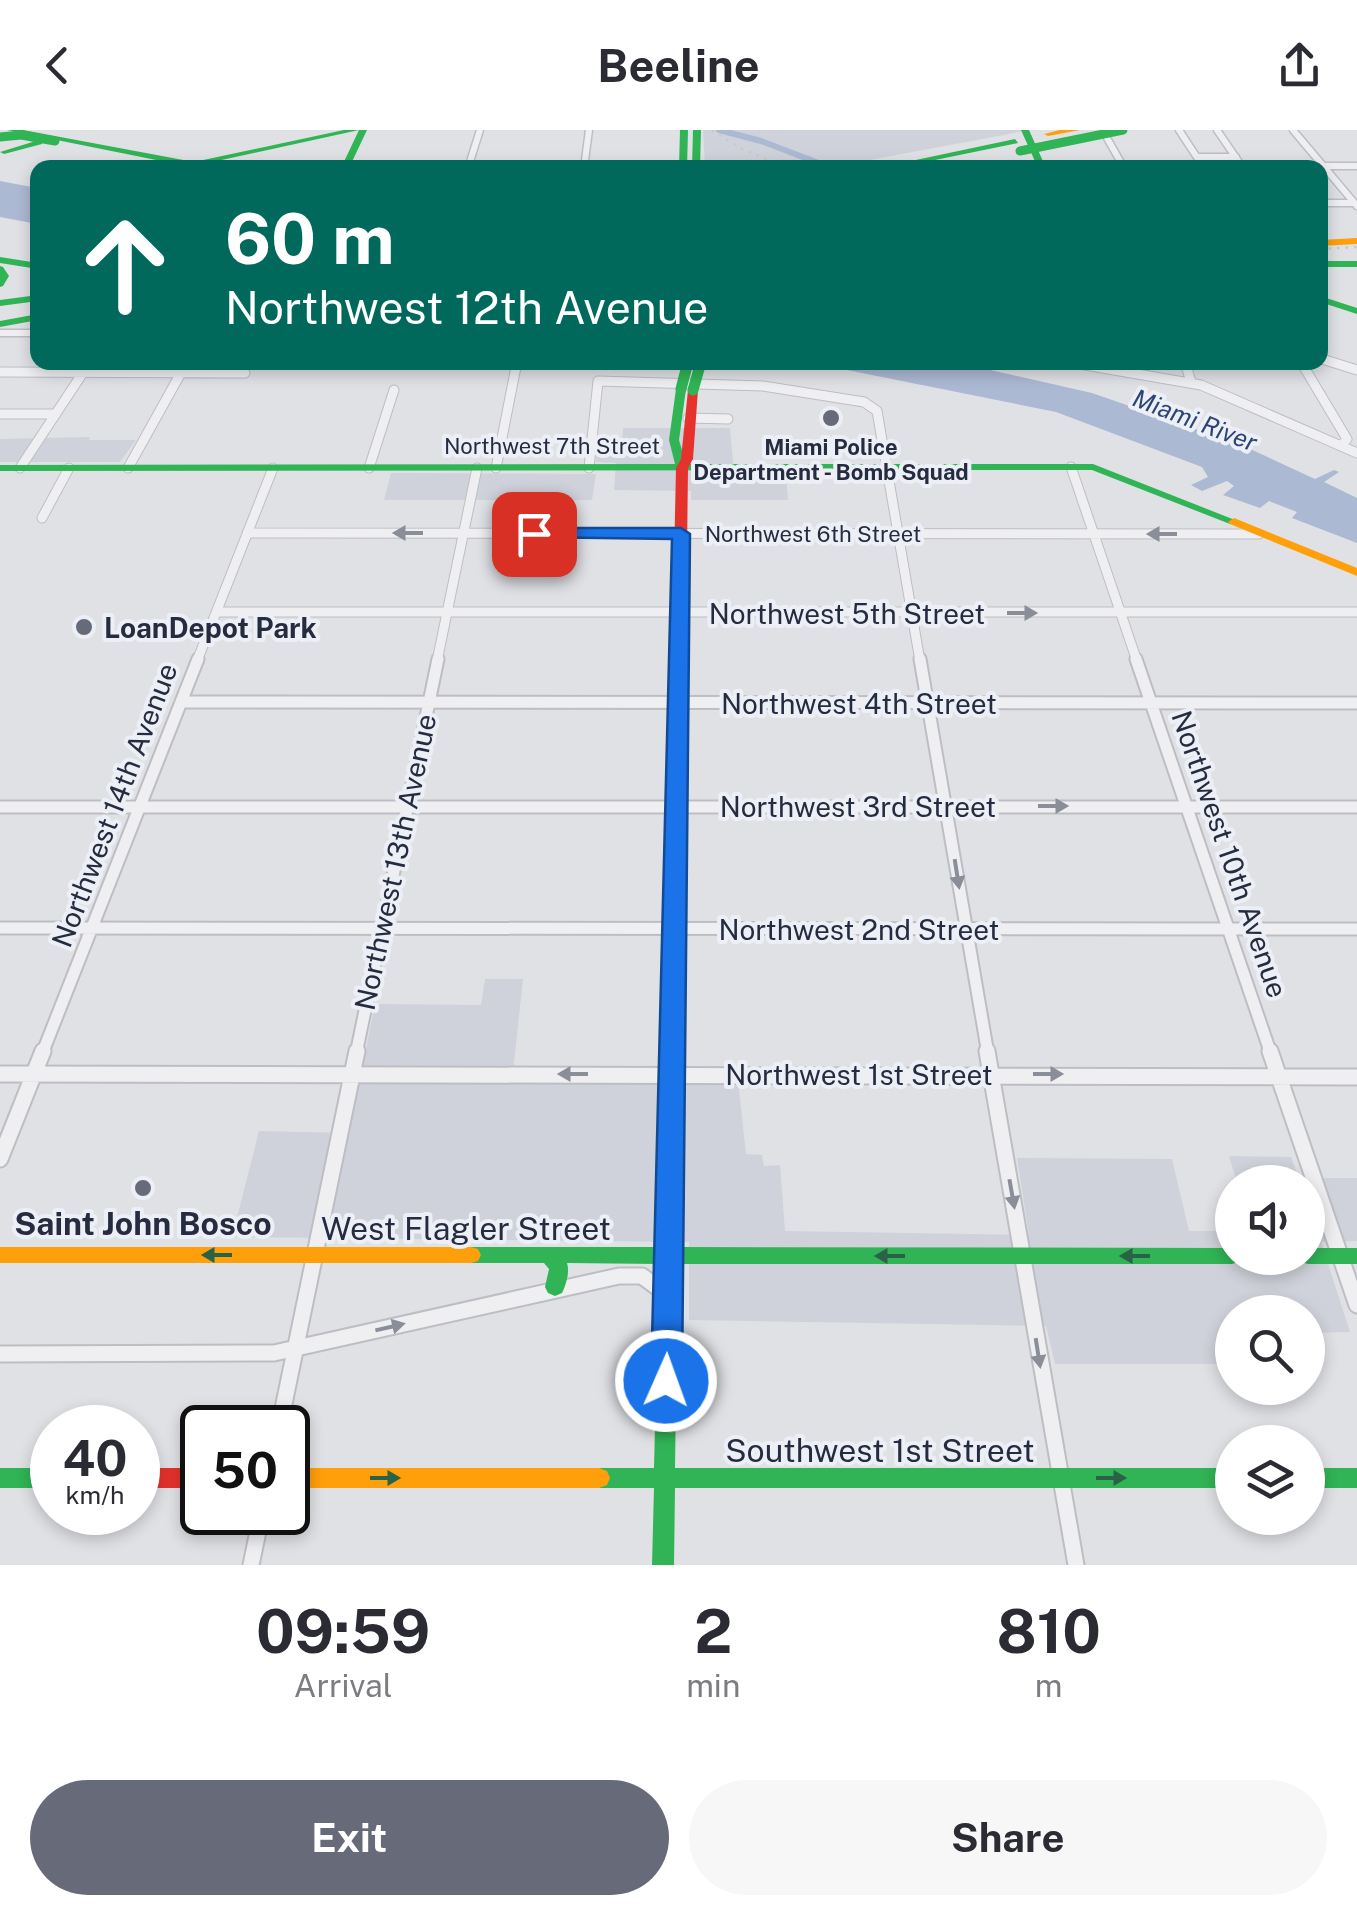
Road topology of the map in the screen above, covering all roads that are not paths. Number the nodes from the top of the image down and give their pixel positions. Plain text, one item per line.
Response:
1 (338, 130) edge
2 (354, 130) edge
3 (362, 130) edge
4 (480, 130) edge
5 (588, 130) edge
6 (684, 130) edge
7 (697, 130) edge
8 (1066, 130) edge
9 (1076, 130) edge
10 (1123, 130) edge
11 (1179, 130) edge
12 (1217, 130) edge
13 (1293, 130) edge
14 (320, 132) edge
15 (1048, 134) junction
16 (8, 138) edge
17 (1107, 138) dead end
18 (48, 141) junction
19 (1020, 141) edge
20 (148, 156) junction
21 (1197, 157) junction
22 (1236, 157) junction
23 (156, 160) edge
24 (164, 160) edge
25 (205, 160) edge
26 (208, 160) edge
27 (349, 160) edge
28 (471, 160) edge
29 (585, 160) edge
30 (683, 160) edge
31 (696, 160) edge
32 (939, 160) edge
33 (1037, 160) edge
34 (1120, 160) edge
35 (1199, 160) edge
36 (1238, 160) edge
37 (1317, 160) edge
38 (1328, 166) edge
39 (1357, 166) edge
40 (1328, 173) edge
41 (1328, 203) edge
42 (1356, 204) edge
43 (1357, 242) edge
44 (1328, 243) edge
45 (0, 260) edge
46 (1328, 264) edge
47 (1357, 264) edge
48 (30, 265) edge
49 (0, 269) edge
50 (0, 284) edge
51 (30, 299) edge
52 (1357, 300) edge
53 (1328, 301) edge
54 (1328, 302) edge
55 (0, 303) edge
56 (1357, 311) edge
57 (0, 312) edge
58 (30, 317) edge
59 (30, 319) edge
60 (30, 321) edge
61 (0, 324) edge
62 (0, 333) edge
63 (1328, 361) edge
64 (124, 370) edge
65 (183, 370) edge
66 (208, 370) edge
67 (515, 370) edge
68 (688, 370) edge
69 (697, 370) edge
70 (1120, 370) edge
71 (1187, 370) edge
72 (1306, 370) edge
73 (1357, 370) edge
74 (0, 372) edge
75 (84, 372) junction
76 (245, 373) dead end
77 (1191, 382) junction
78 (688, 388) junction
79 (394, 390) dead end
80 (0, 414) edge
81 (56, 414) junction
82 (688, 418) junction
83 (728, 419) dead end
84 (1341, 446) junction
85 (1357, 453) edge
86 (1072, 467) junction
87 (0, 468) edge
88 (20, 468) junction
89 (69, 468) junction
90 (128, 468) junction
91 (273, 468) junction
92 (370, 468) junction
93 (477, 468) junction
94 (496, 468) junction
95 (589, 468) junction
96 (682, 468) junction
97 (887, 468) junction
98 (42, 518) dead end
99 (247, 533) junction
100 (463, 534) junction
101 (681, 534) junction
102 (898, 534) junction
103 (1094, 534) junction
104 (1259, 534) junction
105 (1357, 572) edge
106 (217, 612) junction
107 (447, 612) junction
108 (679, 612) junction
109 (1357, 612) edge
110 (912, 613) junction
111 (1121, 613) junction
112 (181, 702) junction
113 (428, 702) junction
114 (1152, 702) junction
115 (678, 703) junction
116 (927, 703) junction
117 (1357, 703) edge
118 (408, 806) junction
119 (675, 806) junction
120 (946, 806) junction
121 (1188, 806) junction
122 (0, 807) edge
123 (1357, 807) edge
124 (140, 808) junction
125 (0, 928) edge
126 (92, 929) junction
127 (672, 929) junction
128 (1230, 929) junction
129 (1357, 929) edge
130 (382, 930) junction
131 (966, 930) junction
132 (0, 1074) edge
133 (34, 1074) junction
134 (351, 1074) junction
135 (671, 1074) junction
136 (992, 1074) junction
137 (1280, 1075) junction
138 (1357, 1077) edge
139 (0, 1160) edge
140 (0, 1255) edge
141 (314, 1255) junction
142 (550, 1256) junction
143 (669, 1256) junction
144 (1023, 1256) junction
145 (1215, 1256) edge
146 (1349, 1256) edge
147 (556, 1287) junction
148 (669, 1296) junction
149 (1357, 1305) edge
150 (295, 1349) junction
151 (0, 1354) edge
152 (284, 1405) edge
153 (664, 1477) junction
154 (0, 1478) edge
155 (30, 1478) edge
156 (310, 1478) edge
157 (1060, 1478) junction
158 (1215, 1478) edge
159 (1325, 1478) edge
160 (1357, 1478) edge
161 (257, 1535) edge
162 (251, 1565) edge
163 (663, 1565) edge
164 (1076, 1565) edge

1 - 14 main road
2 - 26 main road
3 - 27 main road
4 - 28 street
5 - 29 street
6 - 30 main road
7 - 31 main road
8 - 15 main road
9 - 15 main road
10 - 19 main road, bridge
11 - 21 street
12 - 22 street
13 - 37 street
14 - 25 main road
15 - 19 main road
16 - 18 main road, bridge
16 - 20 main road
17 - 34 street
18 - 20 main road
18 - 23 main road
19 - 32 main road
19 - 33 main road
20 - 24 main road
21 - 22 street
21 - 35 street
22 - 36 street
38 - 39 street
40 - 42 street
41 - 42 street
43 - 44 main road
45 - 48 main road
46 - 47 main road
49 - 50 main road
51 - 55 main road
52 - 53 main road
54 - 56 main road
57 - 58 main road
59 - 61 main road
60 - 62 street
63 - 73 street
64 - 75 street
65 - 90 street
66 - 76 street
67 - 94 street
68 - 78 main road, bridge
69 - 78 main road, bridge
70 - 77 street
71 - 77 street
72 - 84 street
74 - 75 street
75 - 81 street
77 - 84 street
78 - 82 main road
78 - 95 street
78 - 96 main road
78 - 97 street
79 - 92 street
80 - 81 street
81 - 88 street
82 - 83 street
82 - 96 main road
84 - 85 street
86 - 97 main road, Northwest 7th Street
86 - 103 street, Northwest 10th Avenue
86 - 104 main road, Northwest 7th Street
87 - 88 main road, Northwest 7th Street
88 - 89 main road, Northwest 7th Street
89 - 90 main road, Northwest 7th Street
89 - 98 street
90 - 91 main road, Northwest 7th Street
91 - 92 main road, Northwest 7th Street
91 - 99 street, Northwest 14th Avenue
92 - 93 main road, Northwest 7th Street
93 - 94 main road, Northwest 7th Street
93 - 100 street, Northwest 13th Avenue
94 - 95 main road, Northwest 7th Street
95 - 96 main road, Northwest 7th Street
96 - 97 main road, Northwest 7th Street
96 - 101 main road
97 - 102 street
100 -> 99 street, Northwest 6th Street
99 - 106 street, Northwest 14th Avenue
100 - 101 street, Northwest 6th Street
100 - 107 street, Northwest 13th Avenue
101 - 102 street, Northwest 6th Street
101 - 108 main road
102 - 103 street, Northwest 6th Street
102 - 110 street
104 -> 103 street, Northwest 6th Street
103 - 111 street, Northwest 10th Avenue
104 - 105 main road, Northwest 7th Street
106 - 107 street, Northwest 5th Street
106 - 112 street, Northwest 14th Avenue
107 - 108 street, Northwest 5th Street
107 - 113 street, Northwest 13th Avenue
108 - 110 street, Northwest 5th Street
108 - 115 main road
109 - 111 street, Northwest 5th Street
110 -> 111 street, Northwest 5th Street
110 - 116 street
111 - 114 street, Northwest 10th Avenue
112 - 113 street, Northwest 4th Street
112 - 124 street, Northwest 14th Avenue
113 - 115 street, Northwest 4th Street
113 - 118 street, Northwest 13th Avenue
114 - 116 street, Northwest 4th Street
114 - 117 street, Northwest 4th Street
114 - 121 street, Northwest 10th Avenue
115 - 116 street, Northwest 4th Street
115 - 119 main road
116 - 120 street
118 - 119 street, Northwest 3rd Street
118 - 124 street, Northwest 3rd Street
118 - 130 street, Northwest 13th Avenue
119 - 120 street, Northwest 3rd Street
119 - 127 main road
120 -> 121 street, Northwest 3rd Street
120 -> 131 street
121 - 123 street, Northwest 3rd Street
121 - 128 street, Northwest 10th Avenue
122 - 124 street, Northwest 3rd Street
124 - 126 street, Northwest 14th Avenue
125 - 126 street, Northwest 2nd Street
126 - 130 street, Northwest 2nd Street
126 - 133 street, Northwest 14th Avenue
127 - 130 street, Northwest 2nd Street
127 - 131 street, Northwest 2nd Street
127 - 135 main road
128 - 129 street, Northwest 2nd Street
128 - 131 street, Northwest 2nd Street
128 - 137 street, Northwest 10th Avenue
130 - 134 street, Northwest 13th Avenue
131 - 136 street
132 - 133 street, Northwest 1st Street
133 - 134 street, Northwest 1st Street
133 - 139 street, Northwest 14th Avenue
135 -> 134 street, Northwest 1st Street
134 - 141 street, Northwest 13th Avenue
135 - 136 street, Northwest 1st Street
135 - 143 main road
136 -> 137 street, Northwest 1st Street
136 -> 144 street
137 - 138 street, Northwest 1st Street
137 - 146 street, Northwest 10th Avenue
141 -> 140 main road, West Flagler Street
141 - 142 main road, West Flagler Street
141 - 150 street, Northwest 13th Avenue
142 - 143 main road, West Flagler Street
142 - 147 main road
144 -> 143 main road, West Flagler Street
143 - 148 main road
145 -> 144 main road, West Flagler Street
144 -> 157 street
146 - 149 street, Northwest 10th Avenue
147 - 148 street
150 -> 147 street
148 - 153 main road
150 - 151 street
150 - 152 street, Northwest 13th Avenue
156 -> 153 main road, Southwest 1st Street
153 - 157 main road, Southwest 1st Street
153 - 163 main road
154 - 155 main road
157 -> 158 main road, Southwest 1st Street
157 - 164 street
159 - 160 main road
161 - 162 street

